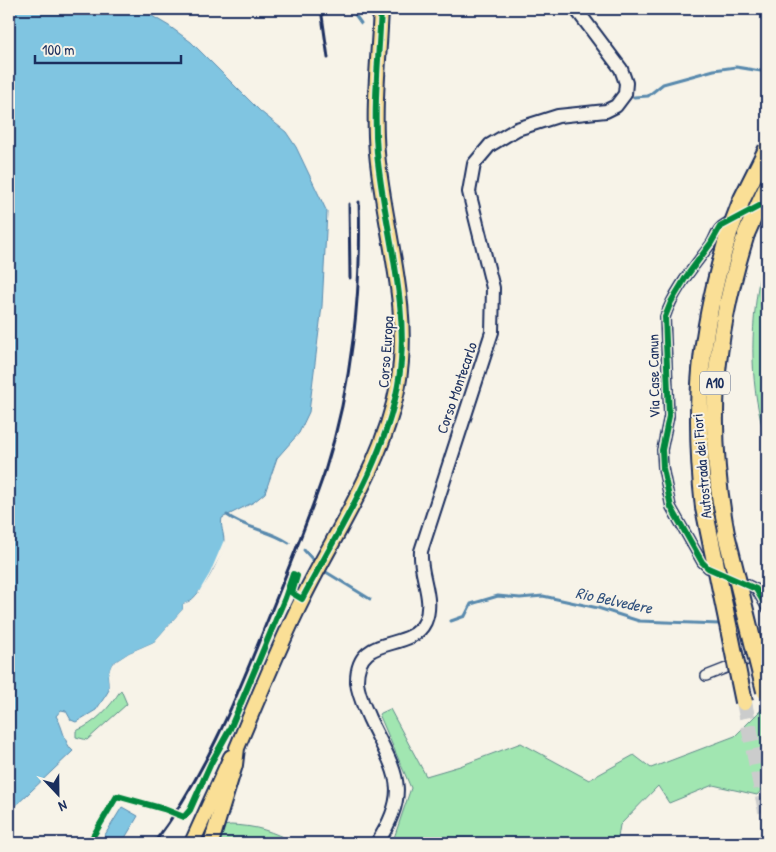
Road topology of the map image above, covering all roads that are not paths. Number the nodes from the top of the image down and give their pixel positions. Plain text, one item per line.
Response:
1 (381, 9) edge
2 (576, 9) edge
3 (767, 149) edge
4 (767, 187) edge
5 (767, 202) edge
6 (767, 608) edge
7 (767, 652) edge
8 (706, 676) dead end
9 (765, 691) dead end
10 (744, 702) tunnel mouth
11 (237, 748) junction
12 (192, 843) edge
13 (211, 843) edge
14 (377, 843) edge

1 - 11 main road, Corso Europa
2 - 14 main road, Corso Montecarlo
3 - 10 highway, Autostrada dei Fiori / A10, bridge
4 - 9 highway, Autostrada dei Fiori / A10, bridge
5 - 6 street, Via Case Canun
7 - 8 street
11 - 12 main road, Corso Europa
11 - 13 main road, Corso Europa

